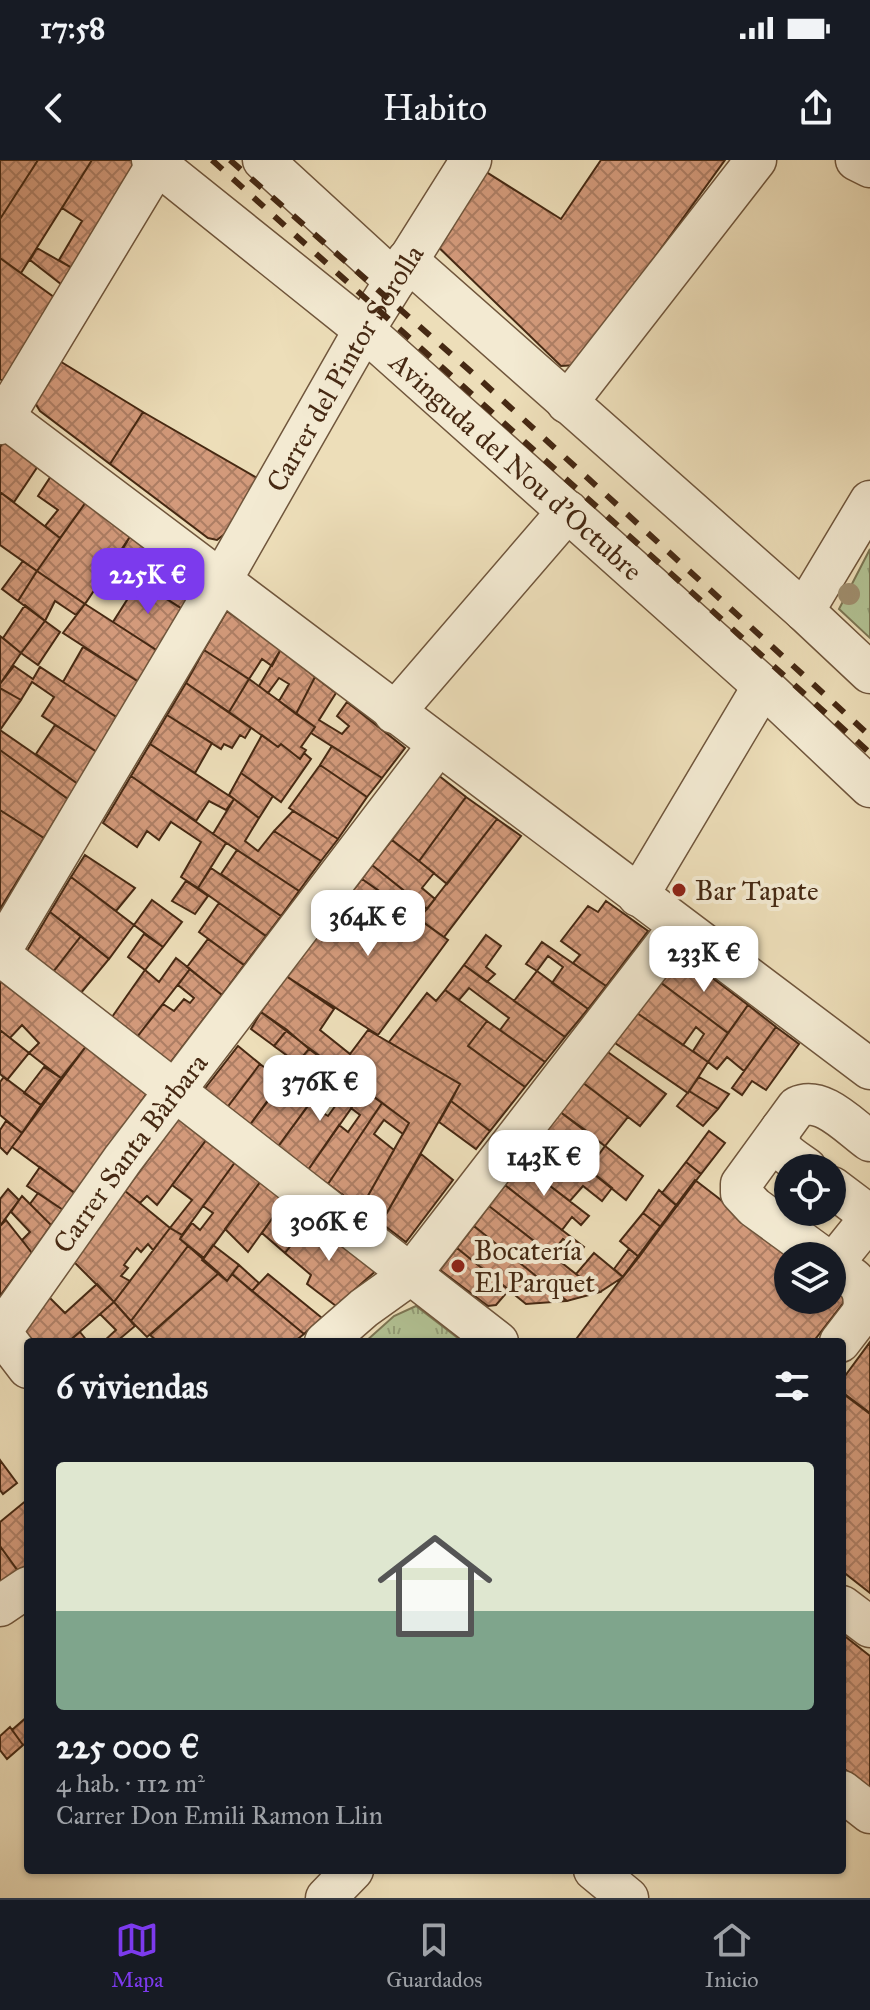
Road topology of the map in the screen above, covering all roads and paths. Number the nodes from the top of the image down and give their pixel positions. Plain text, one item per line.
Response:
1 (263, 160) edge
2 (471, 160) edge
3 (756, 160) edge
4 (856, 160) edge
5 (155, 162) edge
6 (870, 167) edge
7 (401, 270) junction
8 (364, 330) junction
9 (567, 403) junction
10 (2, 419) edge
11 (870, 501) edge
12 (568, 511) junction
13 (222, 579) junction
14 (804, 611) junction
15 (870, 673) edge
16 (763, 686) junction
17 (394, 713) junction
18 (438, 745) junction
19 (870, 787) edge
20 (638, 896) junction
21 (679, 927) junction
22 (0, 953) edge
23 (870, 1069) edge
24 (175, 1093) junction
25 (781, 1129) junction
26 (870, 1141) edge
27 (789, 1154) edge
28 (846, 1198) edge
29 (870, 1215) edge
30 (802, 1242) edge
31 (846, 1247) edge
32 (846, 1273) edge
33 (410, 1275) junction
34 (858, 1319) edge
35 (0, 1332) edge
36 (330, 1338) edge
37 (493, 1338) edge
38 (24, 1363) edge
39 (24, 1590) edge
40 (0, 1606) edge
41 (846, 1609) edge
42 (870, 1627) edge
43 (846, 1794) edge
44 (870, 1813) edge
45 (349, 1874) edge
46 (599, 1874) edge
47 (326, 1898) edge
48 (628, 1898) edge

1 - 7 street
2 - 7 street, Carrer del Pintor Sorolla
3 - 9 street
4 - 6 street
5 - 8 street, Avinguda del Nou d'Octubre
5 - 10 street
7 - 8 street, Carrer del Pintor Sorolla
7 - 9 street
8 - 12 street, Avinguda del Nou d'Octubre
8 - 13 street, Carrer del Pintor Sorolla
9 - 14 street
10 - 13 street
11 - 14 street
12 - 16 street, Avinguda del Nou d'Octubre
12 - 17 street
13 - 17 street
13 - 22 street, Carrer del Pintor Sorolla
14 - 15 street
16 - 19 street, Avinguda del Nou d'Octubre
16 - 20 street
17 - 18 street
18 - 20 street
18 - 24 street, Carrer Santa Bàrbara
20 - 21 street
21 - 23 street
21 - 33 street
22 - 24 street
24 - 33 street
24 - 35 street, Carrer Santa Bàrbara
25 - 26 street
25 - 27 street
25 - 30 street
28 - 29 street
29 - 31 street
32 - 34 street
33 - 36 street
33 - 37 street
35 - 38 street
39 - 40 street
41 - 42 street
43 - 44 street
45 - 47 street
46 - 48 street

